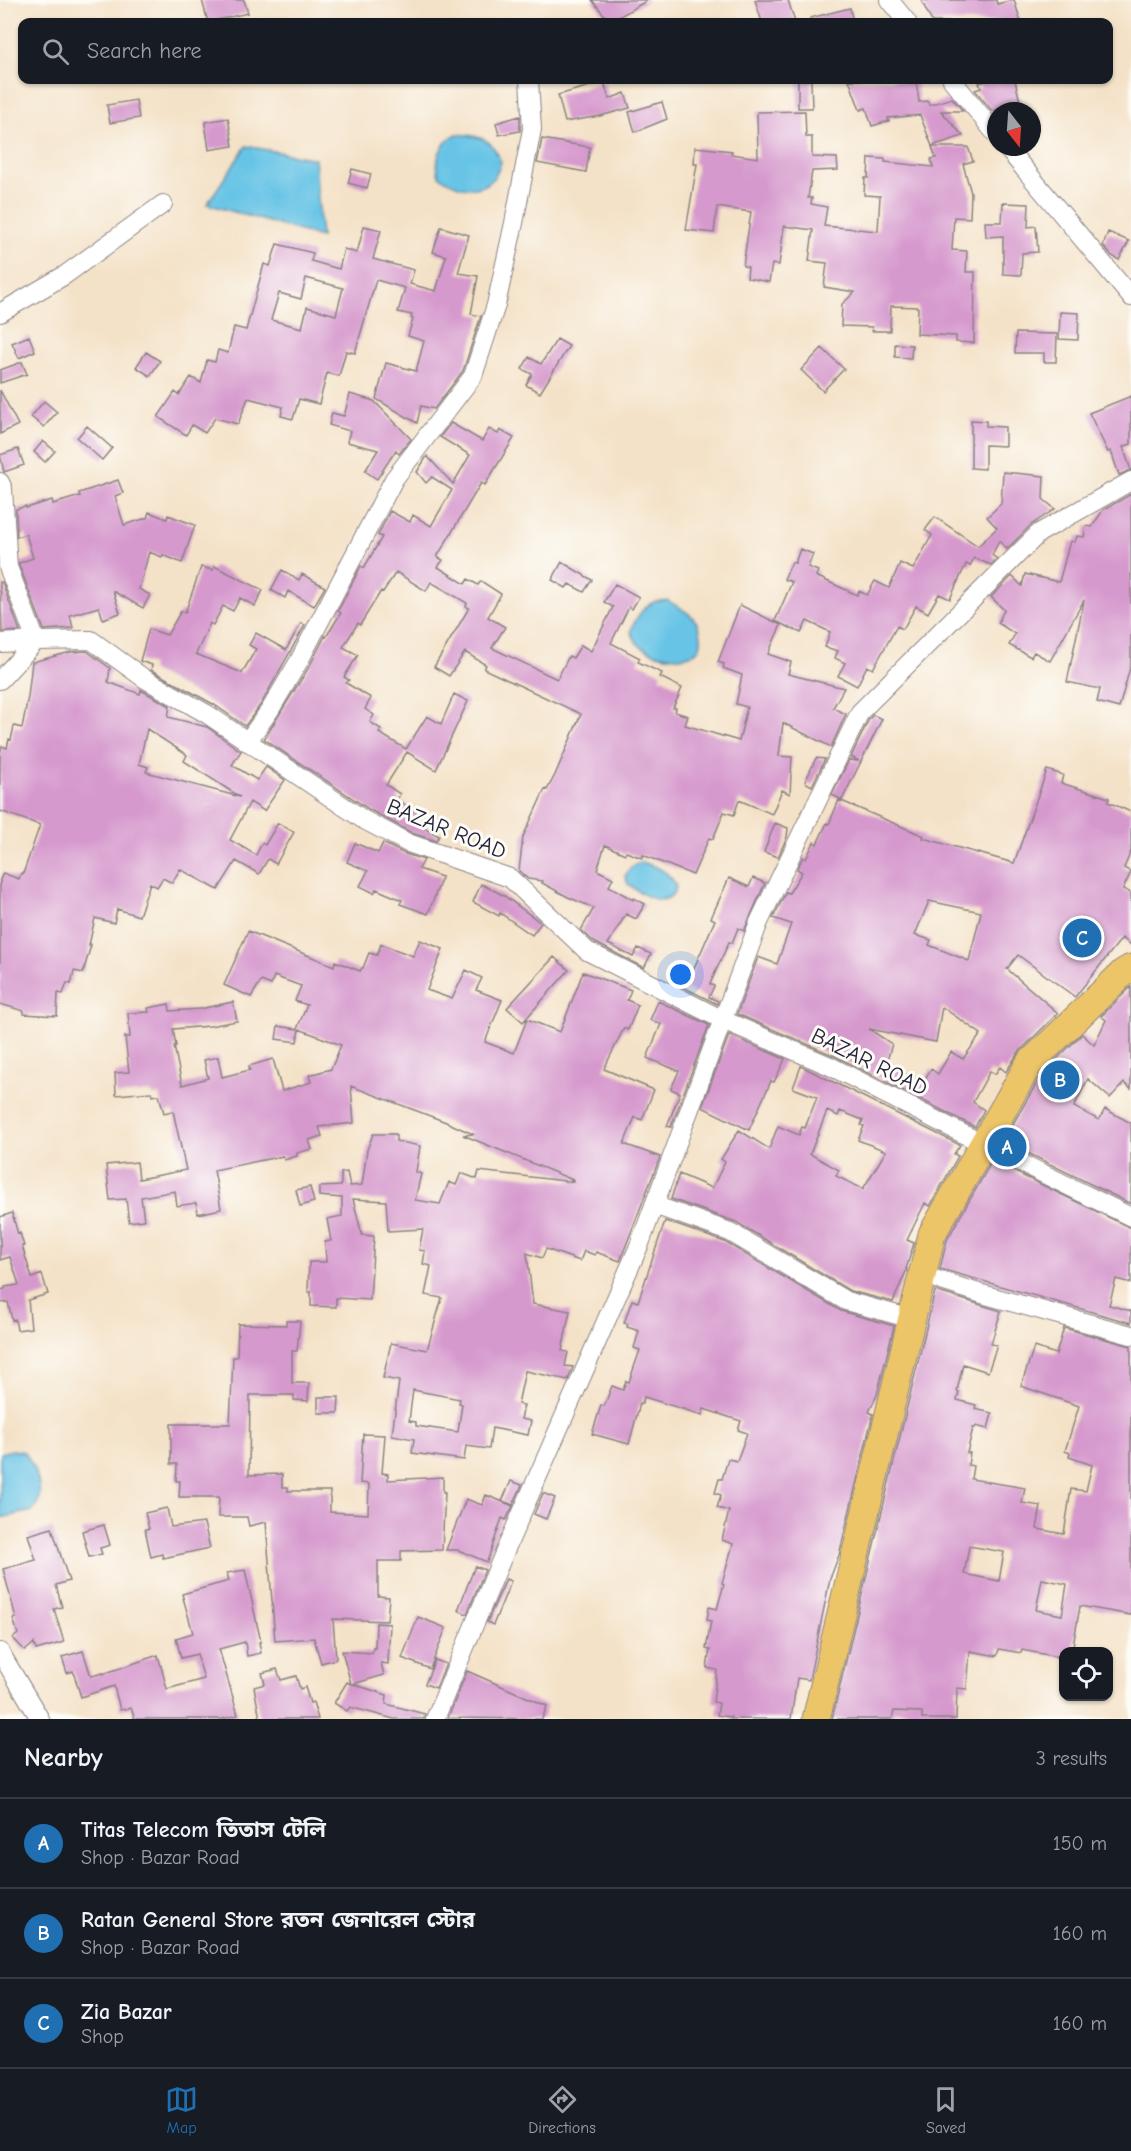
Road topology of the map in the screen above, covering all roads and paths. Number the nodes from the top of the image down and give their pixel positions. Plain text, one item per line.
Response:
1 (889, 0) edge
2 (904, 18) edge
3 (529, 84) edge
4 (955, 84) edge
5 (987, 123) edge
6 (1014, 156) edge
7 (163, 204) dead end
8 (1131, 297) edge
9 (0, 313) edge
10 (1131, 481) edge
11 (0, 482) edge
12 (36, 640) junction
13 (0, 643) edge
14 (0, 681) edge
15 (247, 742) junction
16 (1131, 968) edge
17 (723, 1020) junction
18 (983, 1144) junction
19 (654, 1205) junction
20 (1131, 1216) edge
21 (922, 1275) junction
22 (912, 1319) junction
23 (1131, 1335) edge
24 (0, 1652) edge
25 (40, 1719) edge
26 (435, 1719) edge
27 (816, 1719) edge

1 - 2 street
3 - 15 street
4 - 5 street
6 - 8 street
7 - 9 street
10 - 17 street
11 - 12 street
12 - 13 street, BAZAR ROAD
12 - 14 street
12 - 15 street, BAZAR ROAD
15 - 17 street, BAZAR ROAD
16 - 18 highway
17 - 18 street, BAZAR ROAD
17 - 19 street
18 - 20 street, BAZAR ROAD
18 - 21 highway
19 - 22 street
19 - 26 street
21 - 22 highway
21 - 23 street
22 - 27 highway
24 - 25 street

